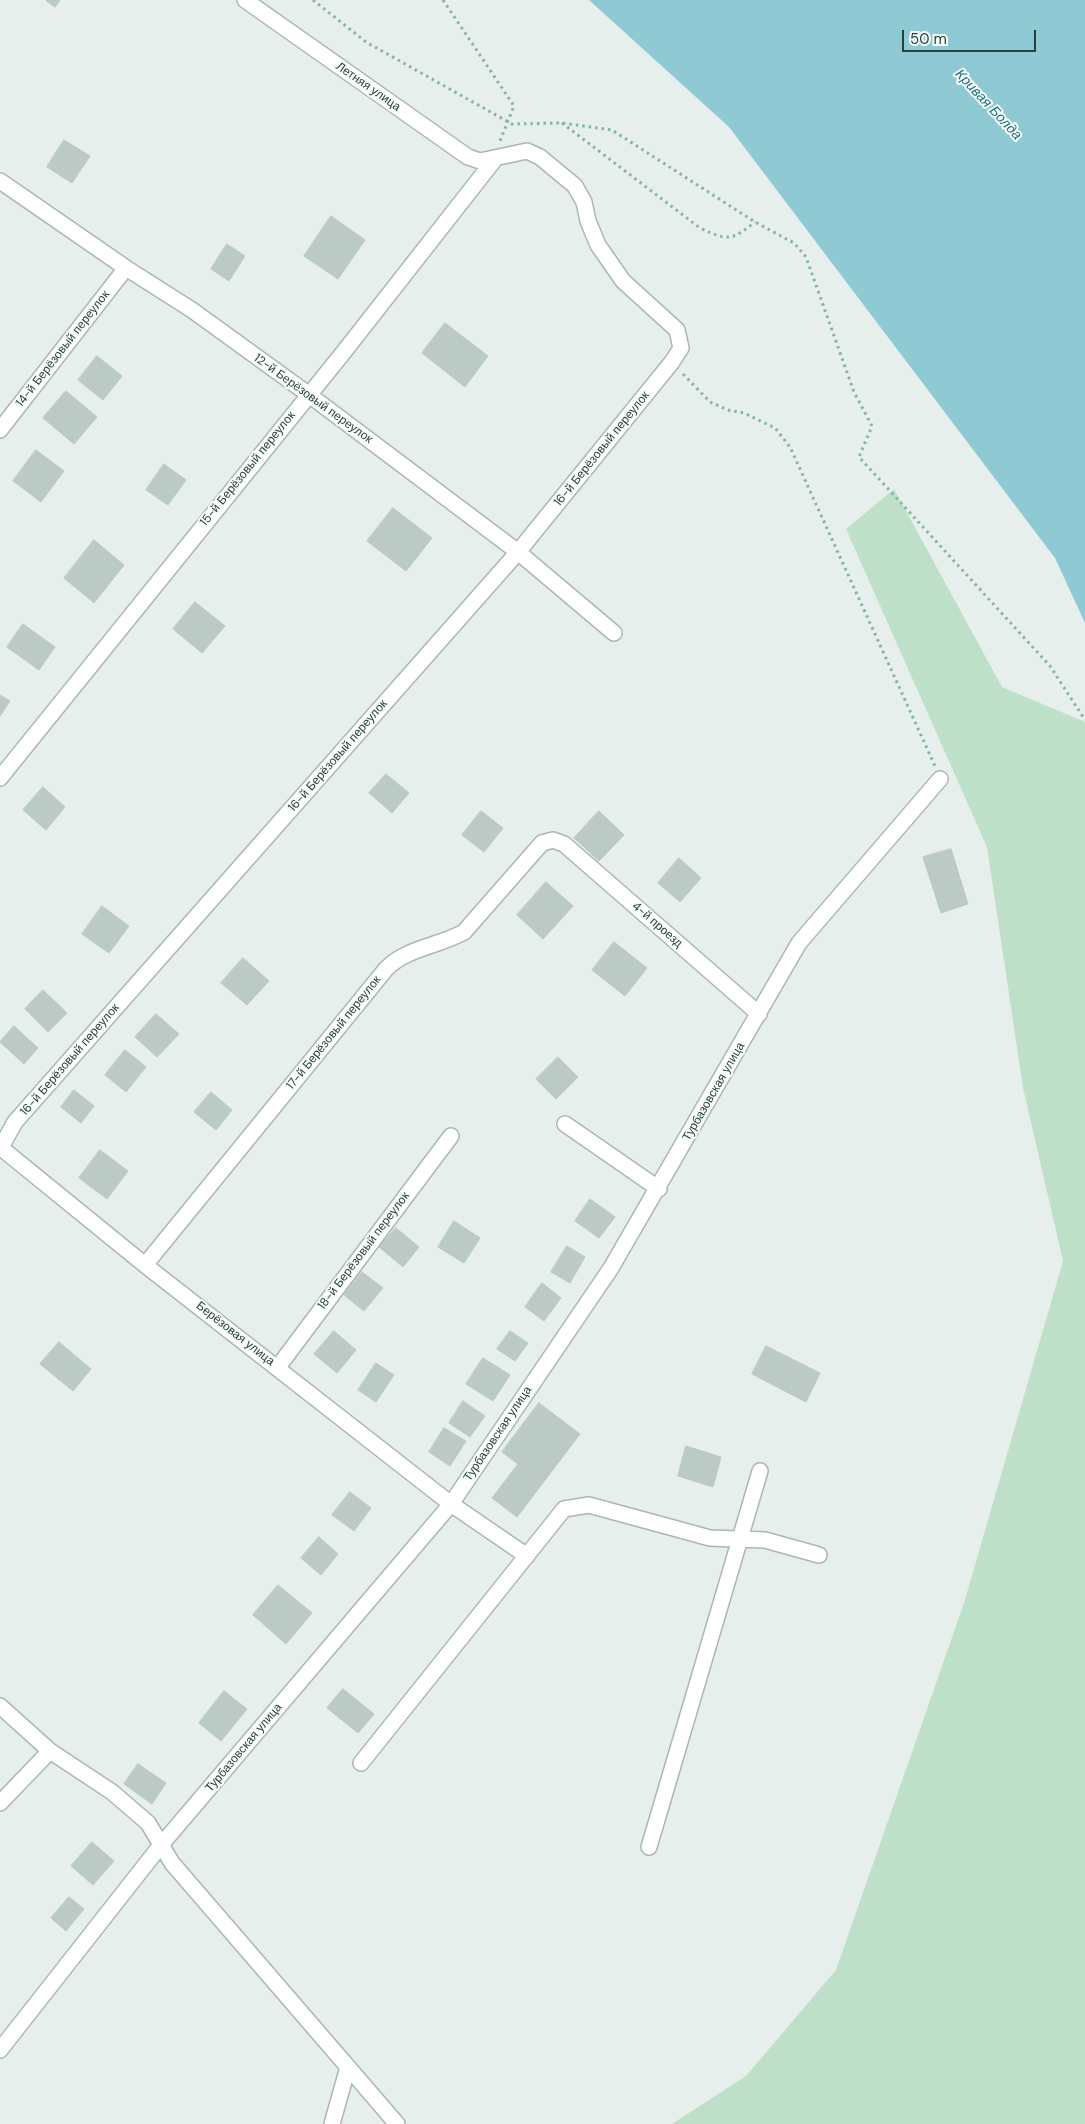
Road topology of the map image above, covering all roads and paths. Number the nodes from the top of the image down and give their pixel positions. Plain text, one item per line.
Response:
1 (245, 0) edge
2 (313, 0) edge
3 (444, 0) edge
4 (507, 121) junction
5 (562, 123) junction
6 (495, 159) junction
7 (0, 181) edge
8 (755, 222) junction
9 (126, 268) junction
10 (672, 362) junction
11 (308, 394) junction
12 (0, 430) edge
13 (518, 552) junction
14 (614, 632) dead end
15 (1085, 720) edge
16 (0, 778) edge
17 (940, 779) joint
18 (553, 840) joint
19 (759, 1014) junction
20 (565, 1124) dead end
21 (451, 1136) dead end
22 (0, 1148) edge
23 (659, 1189) junction
24 (144, 1264) junction
25 (278, 1367) junction
26 (760, 1471) dead end
27 (451, 1504) junction
28 (740, 1540) junction
29 (819, 1555) dead end
30 (527, 1556) junction
31 (0, 1706) edge
32 (50, 1751) junction
33 (361, 1763) dead end
34 (0, 1803) edge
35 (161, 1845) junction
36 (649, 1847) dead end
37 (0, 2050) edge
38 (348, 2067) junction
39 (332, 2124) edge
40 (398, 2124) edge

1 - 6 street, Летняя улица
2 - 4 path
3 - 4 path
4 - 5 path
4 - 6 path
5 - 8 path
5 - 8 path
6 - 10 street, Летняя улица
6 - 11 street, 15-й Берёзовый переулок
7 - 9 street, 12-й Берёзовый переулок
8 - 15 path
9 - 11 street, 12-й Берёзовый переулок
9 - 12 street, 14-й Берёзовый переулок
10 - 13 street, 16-й Берёзовый переулок
10 - 17 path
11 - 13 street, 12-й Берёзовый переулок
11 - 16 street, 15-й Берёзовый переулок
13 - 14 street, 12-й Берёзовый переулок
13 - 22 street, 16-й Берёзовый переулок
17 - 19 street, Турбазовская улица
18 - 19 street, 4-й проезд
18 - 24 street, 17-й Берёзовый переулок
19 - 23 street, Турбазовская улица
20 - 23 street
21 - 25 street, 18-й Берёзовый переулок
22 - 24 street, Берёзовая улица
23 - 27 street, Турбазовская улица
24 - 25 street, Берёзовая улица
25 - 27 street, Берёзовая улица
26 - 28 street
27 - 30 street, Берёзовая улица
27 - 35 street, Турбазовская улица
28 - 29 street
28 - 30 street
28 - 36 street
30 - 33 street
31 - 32 street
32 - 34 street
32 - 35 street
35 - 37 street, Турбазовская улица
35 - 38 street
38 - 39 street
38 - 40 street

